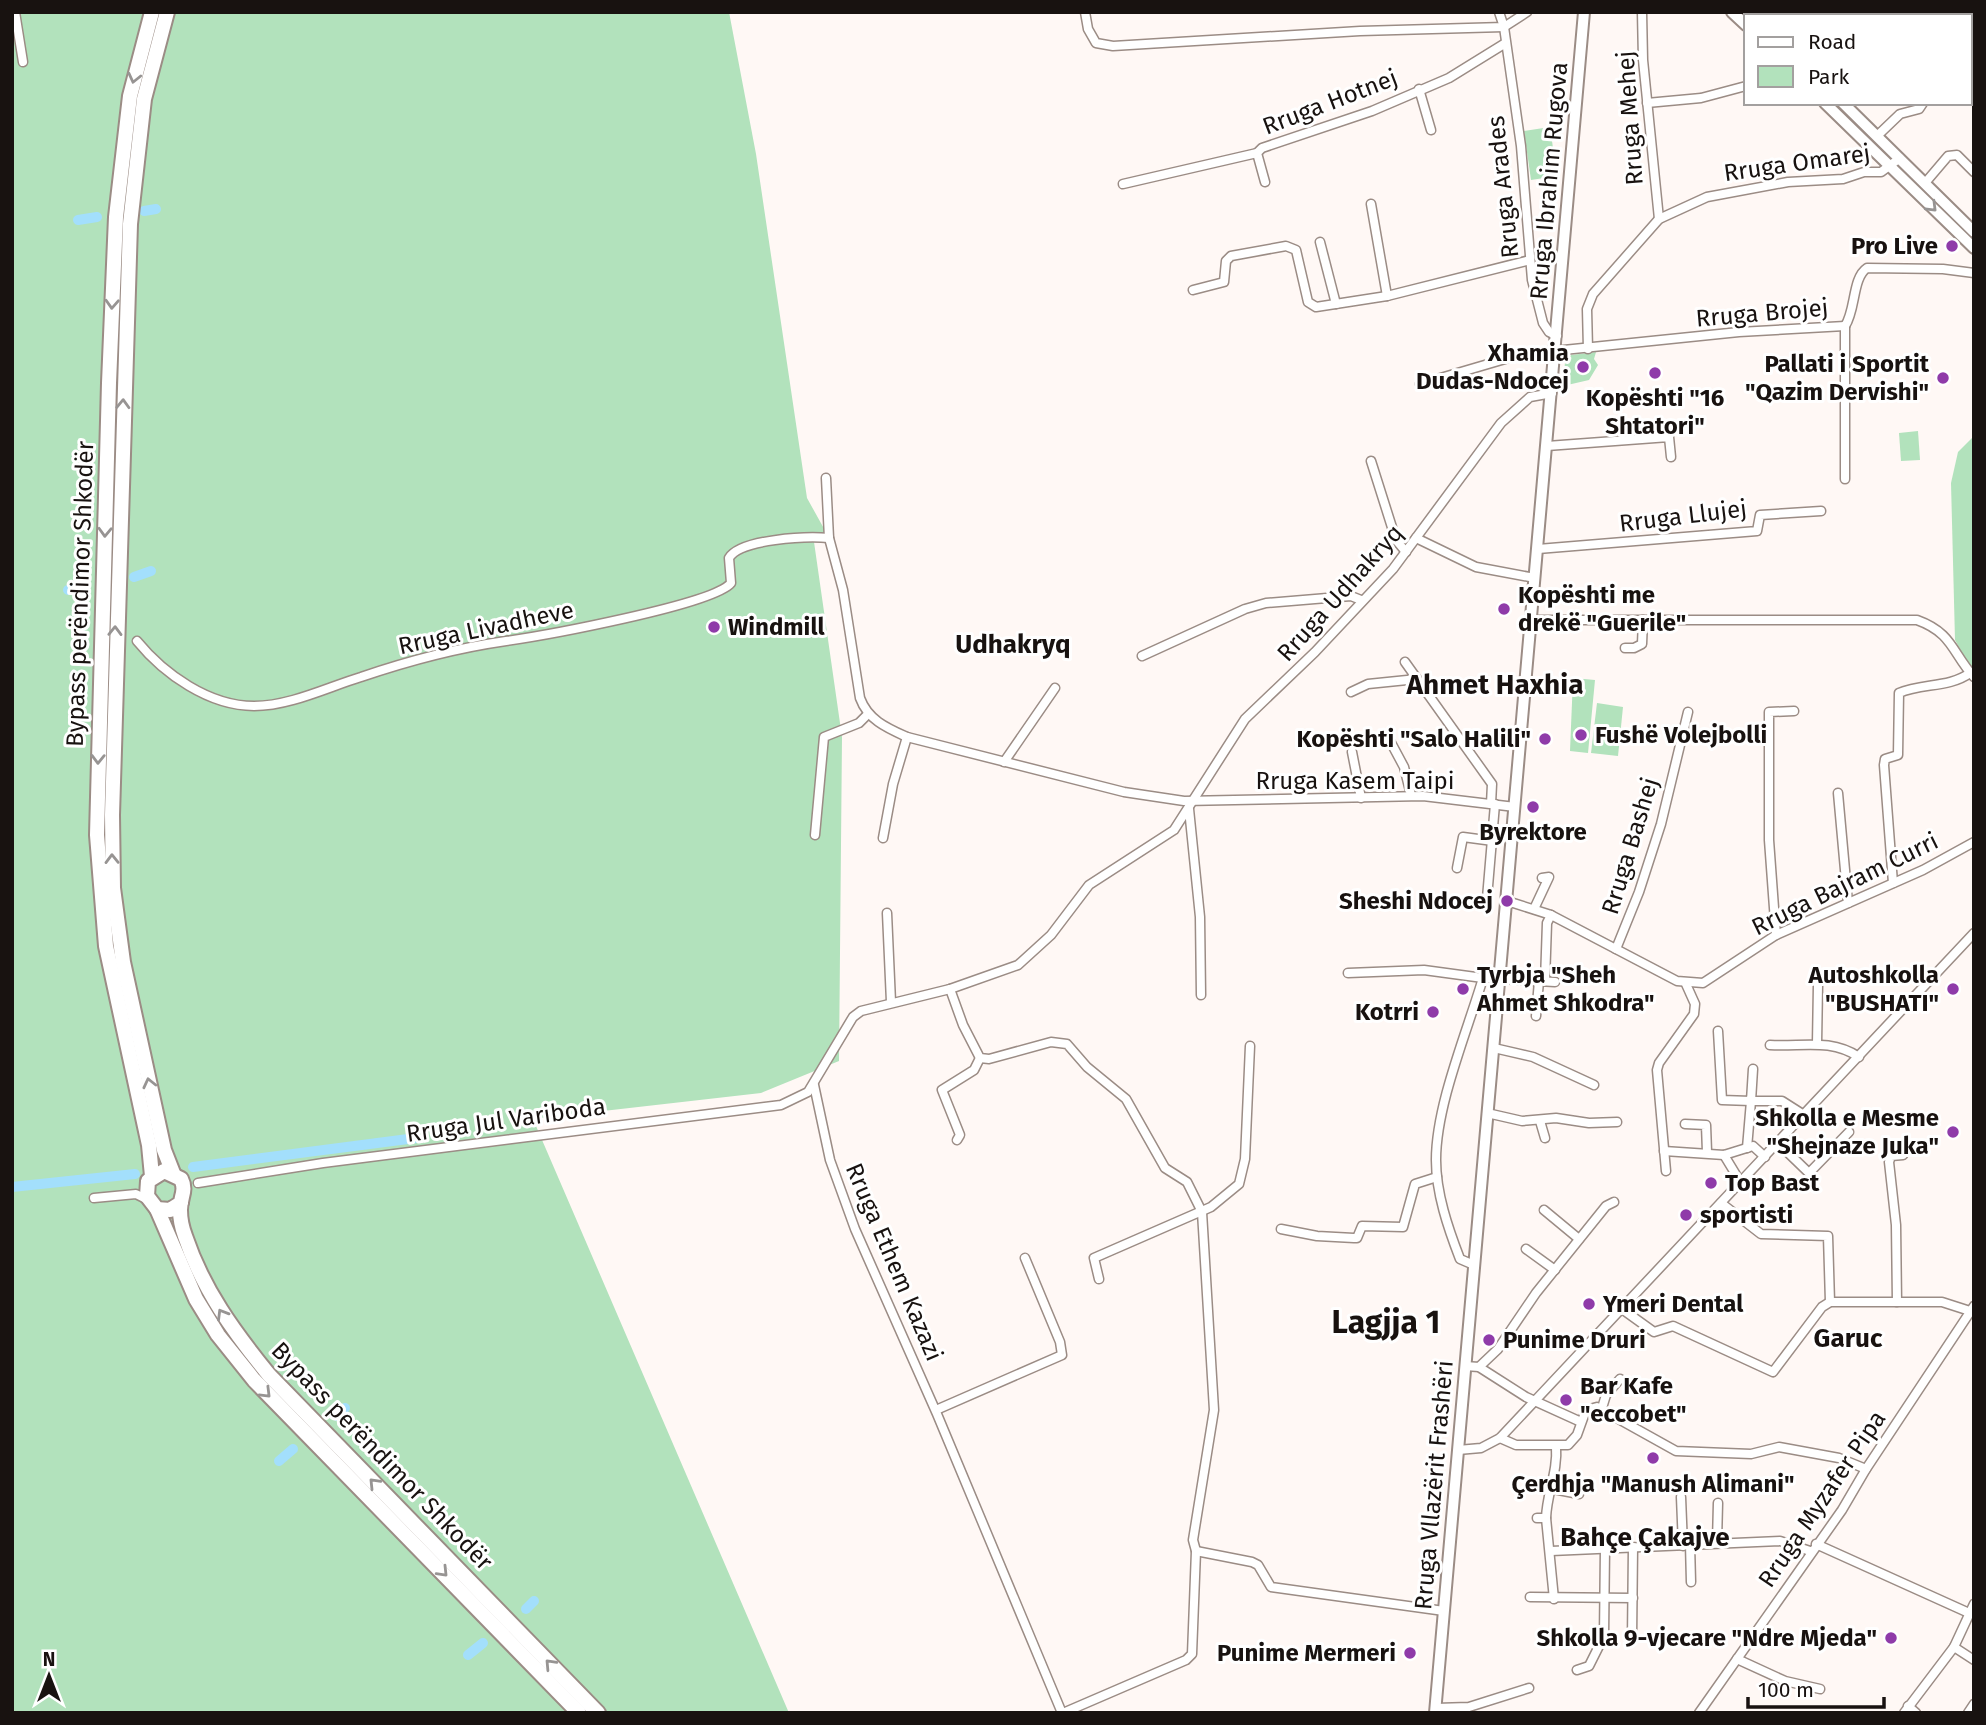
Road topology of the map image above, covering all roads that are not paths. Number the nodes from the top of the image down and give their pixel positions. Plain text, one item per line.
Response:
1 (15, 12) edge
2 (152, 12) edge
3 (167, 12) edge
4 (1085, 12) edge
5 (1499, 12) edge
6 (1527, 12) edge
7 (1584, 12) edge
8 (1642, 12) edge
9 (1504, 27) junction
10 (1504, 44) junction
11 (23, 62) dead end
12 (1744, 87) edge
13 (1419, 89) junction
14 (1647, 103) junction
15 (1827, 105) edge
16 (1845, 105) edge
17 (1922, 105) edge
18 (1431, 130) dead end
19 (1877, 136) junction
20 (1257, 153) junction
21 (1900, 158) junction
22 (1890, 166) junction
23 (1974, 172) edge
24 (1265, 182) dead end
25 (1926, 183) junction
26 (1123, 184) dead end
27 (1371, 204) dead end
28 (1659, 219) junction
29 (1974, 232) edge
30 (1321, 242) dead end
31 (1974, 248) edge
32 (1530, 260) junction
33 (1974, 273) edge
34 (1194, 290) dead end
35 (1387, 296) junction
36 (1336, 304) junction
37 (1845, 326) junction
38 (1557, 336) junction
39 (1588, 349) junction
40 (1555, 353) junction
41 (1420, 384) dead end
42 (1552, 393) junction
43 (1547, 446) junction
44 (1671, 457) dead end
45 (1371, 461) dead end
46 (827, 478) dead end
47 (1845, 479) dead end
48 (1821, 511) dead end
49 (829, 538) junction
50 (1416, 538) junction
51 (1538, 549) junction
52 (1406, 552) junction
53 (1535, 578) junction
54 (1361, 600) junction
55 (1532, 620) junction
56 (1643, 620) junction
57 (137, 641) dead end
58 (1625, 648) dead end
59 (1142, 656) dead end
60 (1405, 662) dead end
61 (1972, 675) edge
62 (1417, 679) junction
63 (1055, 688) dead end
64 (1352, 692) dead end
65 (1794, 711) dead end
66 (1688, 712) dead end
67 (868, 714) junction
68 (907, 737) junction
69 (1390, 739) dead end
70 (1352, 752) dead end
71 (1004, 762) junction
72 (1838, 793) dead end
73 (1411, 795) junction
74 (1361, 798) junction
75 (1493, 804) junction
76 (1192, 805) junction
77 (1515, 807) junction
78 (815, 835) dead end
79 (883, 838) dead end
80 (1493, 841) junction
81 (1974, 842) edge
82 (1457, 868) dead end
83 (1542, 878) dead end
84 (1893, 883) junction
85 (1488, 898) dead end
86 (1507, 901) junction
87 (1848, 903) junction
88 (1534, 909) junction
89 (887, 913) dead end
90 (1551, 915) junction
91 (1974, 933) edge
92 (1776, 935) junction
93 (1616, 949) junction
94 (1348, 973) dead end
95 (1483, 978) junction
96 (1500, 978) junction
97 (1546, 981) junction
98 (1686, 984) junction
99 (1818, 985) dead end
100 (950, 989) junction
101 (1201, 995) dead end
102 (891, 1002) junction
103 (1536, 1016) dead end
104 (1718, 1031) dead end
105 (1816, 1044) junction
106 (1770, 1045) dead end
107 (1250, 1046) dead end
108 (1494, 1048) junction
109 (1859, 1057) junction
110 (980, 1058) junction
111 (1753, 1069) dead end
112 (814, 1085) junction
113 (1594, 1085) dead end
114 (1751, 1101) junction
115 (1487, 1113) junction
116 (1804, 1115) junction
117 (1540, 1121) junction
118 (1618, 1122) dead end
119 (1685, 1124) dead end
120 (1849, 1132) dead end
121 (1545, 1138) dead end
122 (957, 1140) dead end
123 (1778, 1143) junction
124 (1909, 1146) dead end
125 (1747, 1147) junction
126 (1664, 1151) junction
127 (1707, 1152) junction
128 (1724, 1155) junction
129 (1765, 1157) junction
130 (1666, 1171) dead end
131 (177, 1176) junction
132 (1437, 1177) junction
133 (150, 1179) junction
134 (198, 1183) junction
135 (1741, 1183) junction
136 (131, 1194) junction
137 (94, 1198) dead end
138 (182, 1200) junction
139 (1614, 1202) dead end
140 (1721, 1203) junction
141 (153, 1204) junction
142 (1544, 1210) dead end
143 (1202, 1212) junction
144 (1280, 1228) dead end
145 (1579, 1240) junction
146 (1526, 1249) dead end
147 (1025, 1258) dead end
148 (1474, 1265) junction
149 (1555, 1270) junction
150 (1099, 1279) dead end
151 (1897, 1302) junction
152 (1830, 1303) junction
153 (1972, 1308) edge
154 (1622, 1309) junction
155 (1465, 1366) junction
156 (1479, 1367) junction
157 (1620, 1379) dead end
158 (1535, 1401) junction
159 (1602, 1408) junction
160 (936, 1410) junction
161 (1581, 1422) junction
162 (1500, 1438) junction
163 (1556, 1446) junction
164 (1458, 1450) junction
165 (1866, 1469) junction
166 (1548, 1488) junction
167 (1579, 1494) dead end
168 (1681, 1497) dead end
169 (1718, 1503) dead end
170 (1717, 1542) junction
171 (1687, 1545) junction
172 (1605, 1548) junction
173 (1633, 1548) junction
174 (1813, 1548) junction
175 (1196, 1551) junction
176 (1551, 1551) junction
177 (1691, 1582) dead end
178 (1530, 1597) dead end
179 (1633, 1598) junction
180 (1554, 1599) junction
181 (1606, 1599) junction
182 (1974, 1604) edge
183 (1444, 1611) junction
184 (1969, 1613) junction
185 (1632, 1639) dead end
186 (1954, 1647) junction
187 (1737, 1659) junction
188 (1974, 1660) edge
189 (1577, 1670) dead end
190 (1529, 1688) dead end
191 (1820, 1689) dead end
192 (1974, 1704) edge
193 (1435, 1710) edge
194 (1906, 1710) edge
195 (579, 1713) edge
196 (598, 1713) edge
197 (1063, 1713) edge
198 (1699, 1713) edge
199 (1916, 1713) edge
200 (1968, 1713) edge

1 - 11 street
2 -> 133 highway, Bypass perëndimor Shkodër
131 -> 3 highway, Bypass perëndimor Shkodër
4 - 9 street
5 - 9 street, Rruga Arades
6 - 9 street
7 - 38 main road, Rruga Ibrahim Rugova
8 - 14 street, Rruga Mehej
9 - 10 street, Rruga Arades
10 - 13 street, Rruga Hotnej
10 - 32 street, Rruga Arades
12 - 14 street
13 - 18 street, Rruga Hotnej
13 - 20 street, Rruga Hotnej
14 - 28 street, Rruga Mehej
15 - 22 main road
16 - 19 main road
17 - 19 street
19 - 21 main road
20 - 24 street, Rruga Hotnej
20 - 26 street, Rruga Hotnej
21 - 22 street
21 - 25 main road
22 - 28 street, Rruga Omarej
22 -> 31 main road
23 - 25 street
25 - 29 main road
27 - 35 street
28 - 39 street, Rruga Omarej
30 - 36 street
32 - 35 street
32 - 38 street, Rruga Arades
33 - 37 street, Rruga Brojej
34 - 36 street
35 - 36 street
37 - 39 street, Rruga Brojej
37 - 47 street
38 - 40 main road, Rruga Ibrahim Rugova
39 - 40 street, Rruga Brojej
40 - 41 street, Rruga Brojej
40 - 42 main road, Rruga Ibrahim Rugova
42 - 43 main road, Rruga Ibrahim Rugova
42 - 50 street, Rruga Udhakryq
43 - 44 street
43 - 51 main road, Rruga Ibrahim Rugova
45 - 52 street
46 - 49 street
48 - 51 street, Rruga Llujej
49 - 57 street, Rruga Livadheve
49 - 67 street
50 - 52 street, Rruga Udhakryq
50 - 53 street
51 - 53 main road, Rruga Ibrahim Rugova
52 - 54 street, Rruga Udhakryq
53 - 55 main road, Rruga Ibrahim Rugova
54 - 59 street
54 - 76 street, Rruga Udhakryq
55 - 56 street
55 - 77 main road, Rruga Ibrahim Rugova
56 - 58 street
56 - 61 street
60 - 62 street
61 - 84 street
62 - 64 street
62 - 75 street
63 - 71 street
65 - 92 street
66 - 93 street, Rruga Bashej
67 - 68 street
67 - 78 street
68 - 71 street
68 - 79 street
69 - 73 street
70 - 74 street
71 - 76 street
72 - 87 street
73 - 74 street, Rruga Kasem Taipi
73 - 75 street, Rruga Kasem Taipi
74 - 76 street, Rruga Kasem Taipi
75 - 77 street, Rruga Kasem Taipi
75 - 80 street
76 - 100 street, Rruga Udhakryq
76 - 101 street
77 - 86 main road, Rruga Vllazërit Frashëri
80 - 82 street
80 - 85 street
81 - 84 street, Rruga Bajram Curri
83 - 88 street
84 - 87 street, Rruga Bajram Curri
86 - 88 street
86 - 96 main road, Rruga Vllazërit Frashëri
87 - 92 street, Rruga Bajram Curri
88 - 90 street
89 - 102 street
90 - 93 street
90 - 97 street
91 - 109 street
92 - 98 street, Rruga Bajram Curri
93 - 98 street
94 - 95 street
95 - 96 street
95 - 132 street
96 - 97 street
96 - 108 main road, Rruga Vllazërit Frashëri
97 - 103 street
98 - 126 street
99 - 105 street
100 - 102 street, Rruga Udhakryq
100 - 110 street
102 - 112 street, Rruga Udhakryq
104 - 114 street
105 - 106 street
105 - 109 street
107 - 143 street
108 - 113 street
108 - 115 main road, Rruga Vllazërit Frashëri
109 - 116 street
110 - 122 street
110 - 143 street
111 - 114 street
112 - 134 street, Rruga Jul Variboda
112 - 160 street, Rruga Ethem Kazazi
114 - 116 street
114 - 125 street
115 - 117 street
115 - 148 main road, Rruga Vllazërit Frashëri
116 - 123 street
117 - 118 street
117 - 121 street
119 - 127 street
120 - 123 street
123 - 129 street
124 - 151 street
125 - 128 street
125 - 129 street
126 - 127 street
126 - 130 street
127 - 128 street
128 - 135 street
129 - 135 street
131 - 133 highway
131 - 134 street, Rruga Jul Variboda
131 - 138 highway, Bypass perëndimor Shkodër
132 - 144 street
132 - 148 street
133 - 136 street
133 - 141 highway, Bypass perëndimor Shkodër
134 - 138 street
135 - 140 street
136 - 137 street
136 - 141 street
138 - 141 highway
196 -> 138 highway, Bypass perëndimor Shkodër
139 - 145 street
140 - 152 street
140 - 154 street
141 -> 195 highway, Bypass perëndimor Shkodër
142 - 145 street
143 - 150 street
143 - 175 street
145 - 149 street
146 - 149 street
147 - 160 street
148 - 155 main road, Rruga Vllazërit Frashëri
149 - 156 street
151 - 152 street
151 - 153 street
152 - 154 street
153 - 165 street, Rruga Myzafer Pipa
154 - 158 street
155 - 156 street
155 - 164 main road, Rruga Vllazërit Frashëri
156 - 158 street
157 - 159 street
158 - 161 street
158 - 162 street
159 - 161 street
159 - 165 street
160 - 197 street, Rruga Ethem Kazazi
161 - 163 street
162 - 163 street
162 - 164 street
163 - 166 street
164 - 183 main road, Rruga Vllazërit Frashëri
165 - 174 street, Rruga Myzafer Pipa
166 - 167 street
166 - 176 street
168 - 171 street
169 - 170 street
170 - 171 street
170 - 174 street
171 - 173 street
171 - 177 street
172 - 173 street
172 - 176 street
172 - 181 street
173 - 179 street
174 - 184 street
174 - 187 street, Rruga Myzafer Pipa
175 - 183 street
175 - 197 street
176 - 180 street
178 - 180 street
179 - 181 street
179 - 185 street
180 - 181 street
181 - 189 street
182 - 184 street
183 - 193 main road, Rruga Vllazërit Frashëri
184 - 186 street
186 - 188 street
186 - 194 street
187 - 191 street
187 - 198 street, Rruga Myzafer Pipa
190 - 193 street, Rruga Vllazërit Frashëri
192 - 200 street
194 - 199 street

